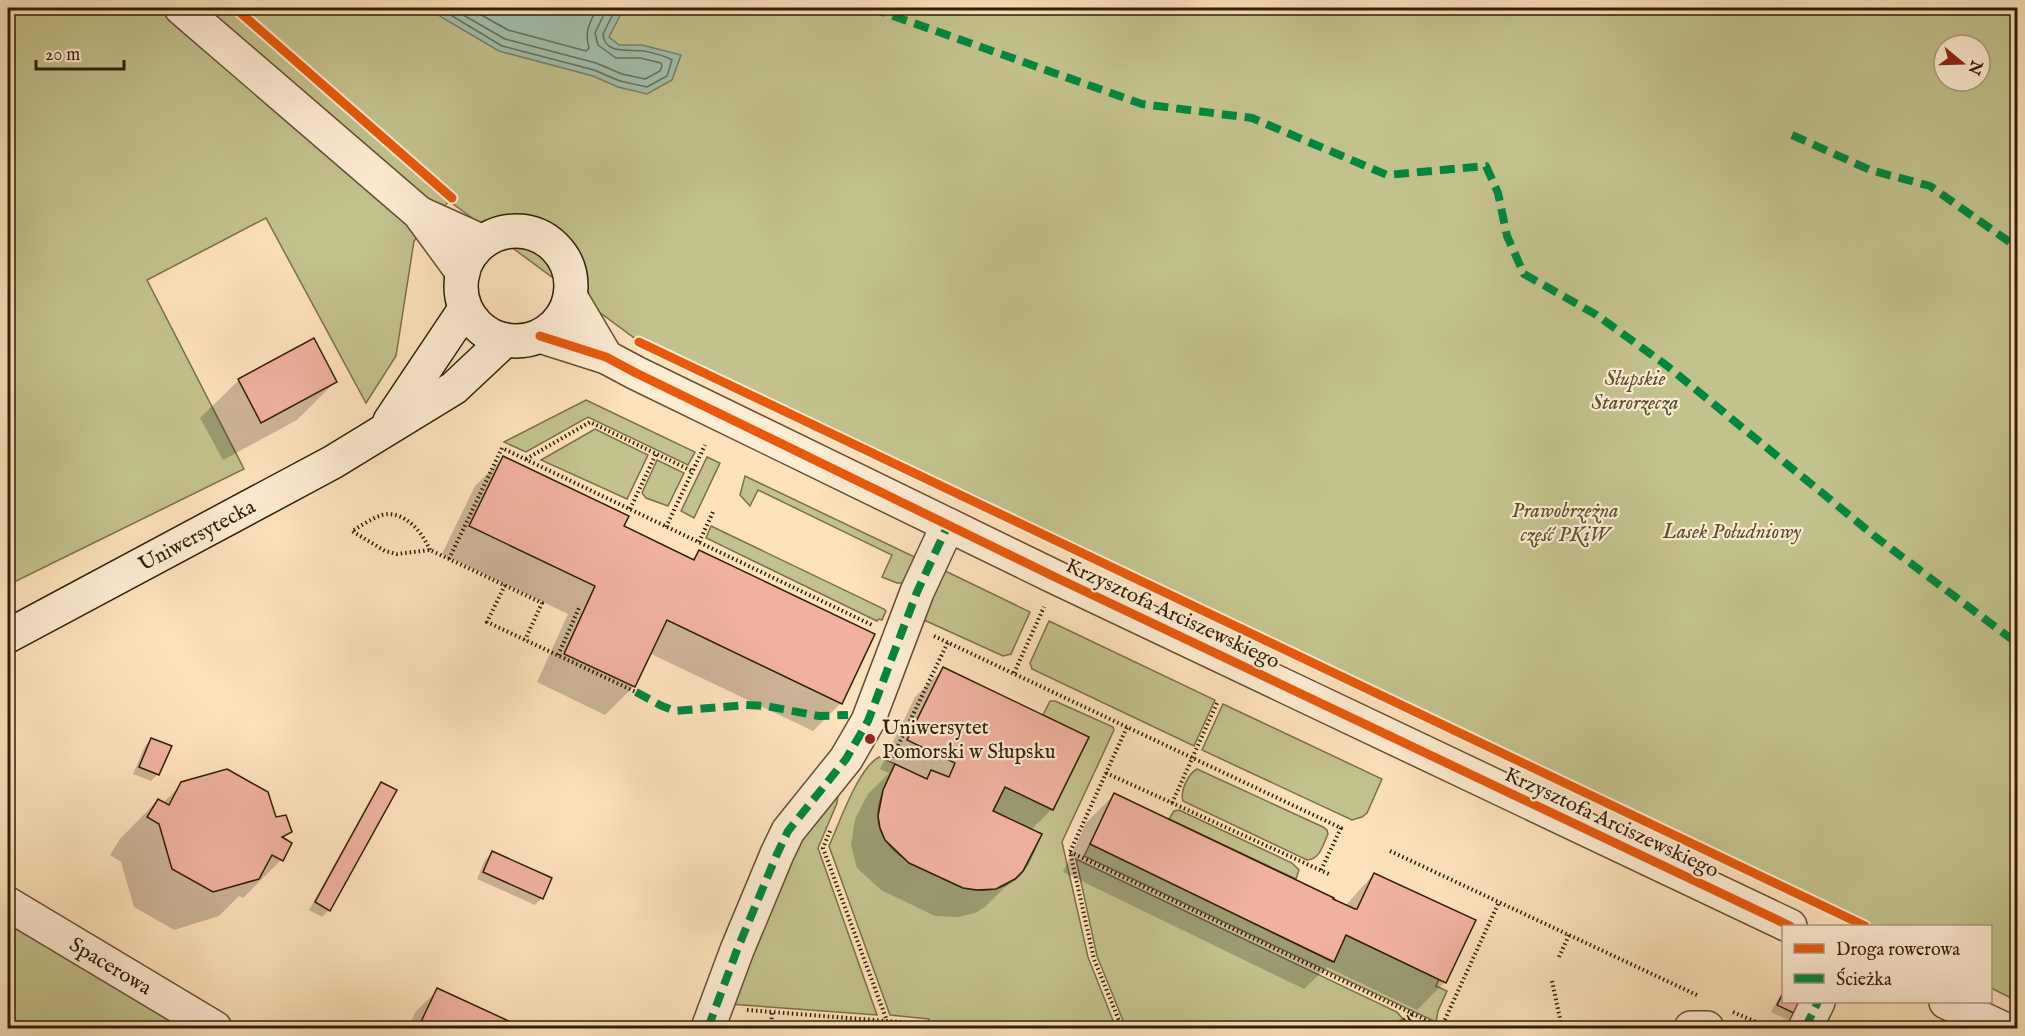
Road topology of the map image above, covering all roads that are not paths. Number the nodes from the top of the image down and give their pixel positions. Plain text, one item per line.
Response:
1 (181, 8) edge
2 (419, 213) junction
3 (483, 242) junction
4 (462, 273) junction
5 (570, 296) junction
6 (465, 309) junction
7 (540, 336) junction
8 (505, 340) junction
9 (606, 357) junction
10 (384, 430) junction
11 (948, 525) junction
12 (8, 636) edge
13 (8, 904) edge
14 (1786, 925) edge
15 (1818, 1003) edge
16 (1948, 1003) edge
17 (1715, 1013) edge
18 (713, 1018) edge
19 (215, 1029) edge
20 (1690, 1029) edge
21 (1805, 1029) edge
22 (2002, 1029) edge

1 - 2 street
2 - 3 street
2 - 4 street
3 - 4 street
3 - 5 street
4 - 6 street
5 - 7 street
5 - 9 street
6 - 8 street
6 - 10 street, Uniwersytecka
7 - 8 street
7 - 9 street, Krzysztofa Arciszewskiego
8 - 10 street, Uniwersytecka
9 - 11 street, Krzysztofa Arciszewskiego
10 - 12 street, Uniwersytecka
11 - 14 street, Krzysztofa Arciszewskiego
11 - 18 street
13 - 19 street, Spacerowa
15 - 21 street
16 - 22 street
17 - 20 street

